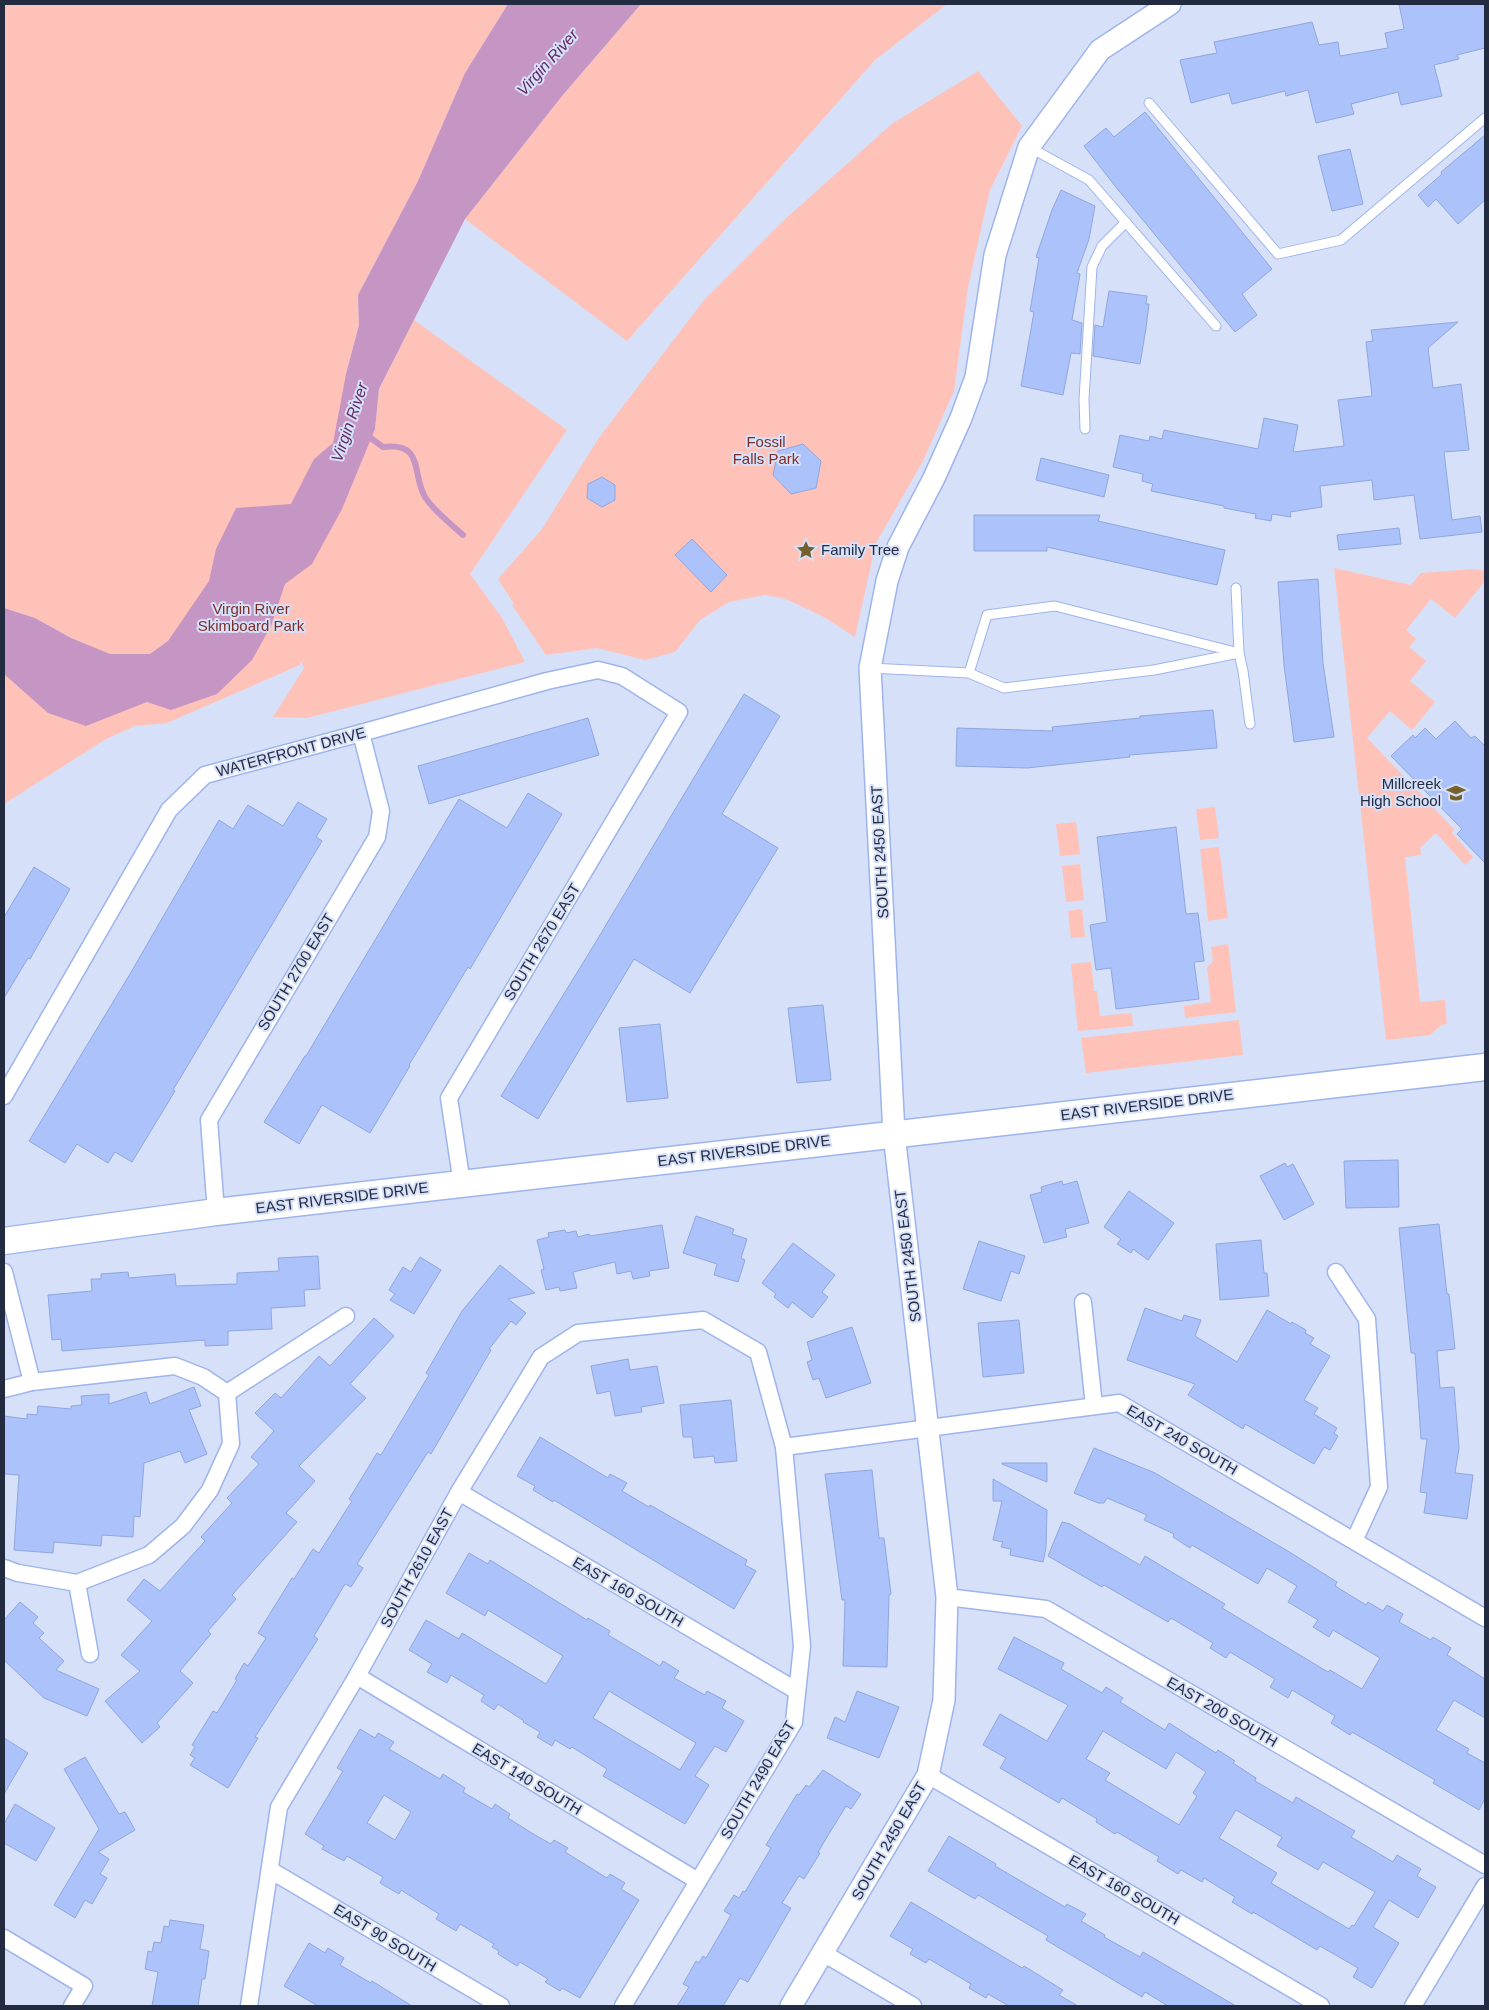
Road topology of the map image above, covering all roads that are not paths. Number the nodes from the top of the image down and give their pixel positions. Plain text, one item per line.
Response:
1 (1170, 4) edge
2 (1149, 103) dead end
3 (1485, 118) edge
4 (1029, 147) junction
5 (1126, 222) junction
6 (1216, 326) dead end
7 (1085, 429) dead end
8 (1236, 588) dead end
9 (1239, 653) junction
10 (870, 668) junction
11 (969, 673) junction
12 (679, 712) joint
13 (1250, 724) dead end
14 (361, 734) junction
15 (1485, 1067) edge
16 (4, 1096) edge
17 (894, 1134) junction
18 (462, 1184) junction
19 (216, 1212) junction
20 (4, 1241) edge
21 (4, 1272) edge
22 (1336, 1272) dead end
23 (1083, 1302) dead end
24 (346, 1316) dead end
25 (758, 1352) joint
26 (32, 1382) junction
27 (4, 1389) edge
28 (227, 1393) junction
29 (1094, 1406) junction
30 (928, 1429) junction
31 (784, 1447) junction
32 (459, 1492) junction
33 (1354, 1541) junction
34 (4, 1568) edge
35 (77, 1584) junction
36 (947, 1597) junction
37 (1485, 1618) edge
38 (90, 1654) dead end
39 (357, 1676) junction
40 (798, 1691) junction
41 (928, 1775) junction
42 (1485, 1865) edge
43 (270, 1870) junction
44 (698, 1882) junction
45 (1485, 1886) edge
46 (4, 1938) edge
47 (823, 1953) junction
48 (72, 2006) edge
49 (248, 2006) edge
50 (501, 2006) edge
51 (623, 2006) edge
52 (791, 2006) edge
53 (913, 2006) edge
54 (1321, 2006) edge
55 (1413, 2006) edge

1 - 4 street, SOUTH 2450 EAST
2 - 3 lane
4 - 5 lane
4 - 10 street, SOUTH 2450 EAST
5 - 6 lane
5 - 7 lane
8 - 9 lane
9 - 11 lane
9 - 11 lane
9 - 13 lane
10 - 11 lane
10 - 17 street, SOUTH 2450 EAST
12 - 14 street, WATERFRONT DRIVE
12 - 18 street, SOUTH 2670 EAST
14 - 16 street, WATERFRONT DRIVE
14 - 19 street, SOUTH 2700 EAST
15 - 17 main road, EAST RIVERSIDE DRIVE
17 - 18 main road, EAST RIVERSIDE DRIVE
17 - 30 street, SOUTH 2450 EAST
18 - 19 main road, EAST RIVERSIDE DRIVE
19 - 20 main road, EAST RIVERSIDE DRIVE
21 - 26 street
22 - 33 street
23 - 29 street
24 - 28 street
25 - 31 street, SOUTH 2490 EAST
25 - 32 street, SOUTH 2610 EAST
26 - 27 street
26 - 28 street
28 - 35 street
29 - 30 street, EAST 240 SOUTH
29 - 33 street, EAST 240 SOUTH
30 - 31 street, EAST 240 SOUTH
30 - 36 street, SOUTH 2450 EAST
31 - 40 street, SOUTH 2490 EAST
32 - 39 street, SOUTH 2610 EAST
32 - 40 street, EAST 160 SOUTH
33 - 37 street, EAST 240 SOUTH
34 - 35 street
35 - 38 street
36 - 41 street, SOUTH 2450 EAST
36 - 42 street, EAST 200 SOUTH
39 - 43 street, SOUTH 2610 EAST
39 - 44 street, EAST 140 SOUTH
40 - 44 street, SOUTH 2490 EAST
41 - 47 street, SOUTH 2450 EAST
41 - 54 street, EAST 160 SOUTH
43 - 49 street, SOUTH 2610 EAST
43 - 50 street, EAST 90 SOUTH
44 - 51 street, SOUTH 2490 EAST
45 - 55 street
46 - 48 street
47 - 52 street, SOUTH 2450 EAST
47 - 53 street

